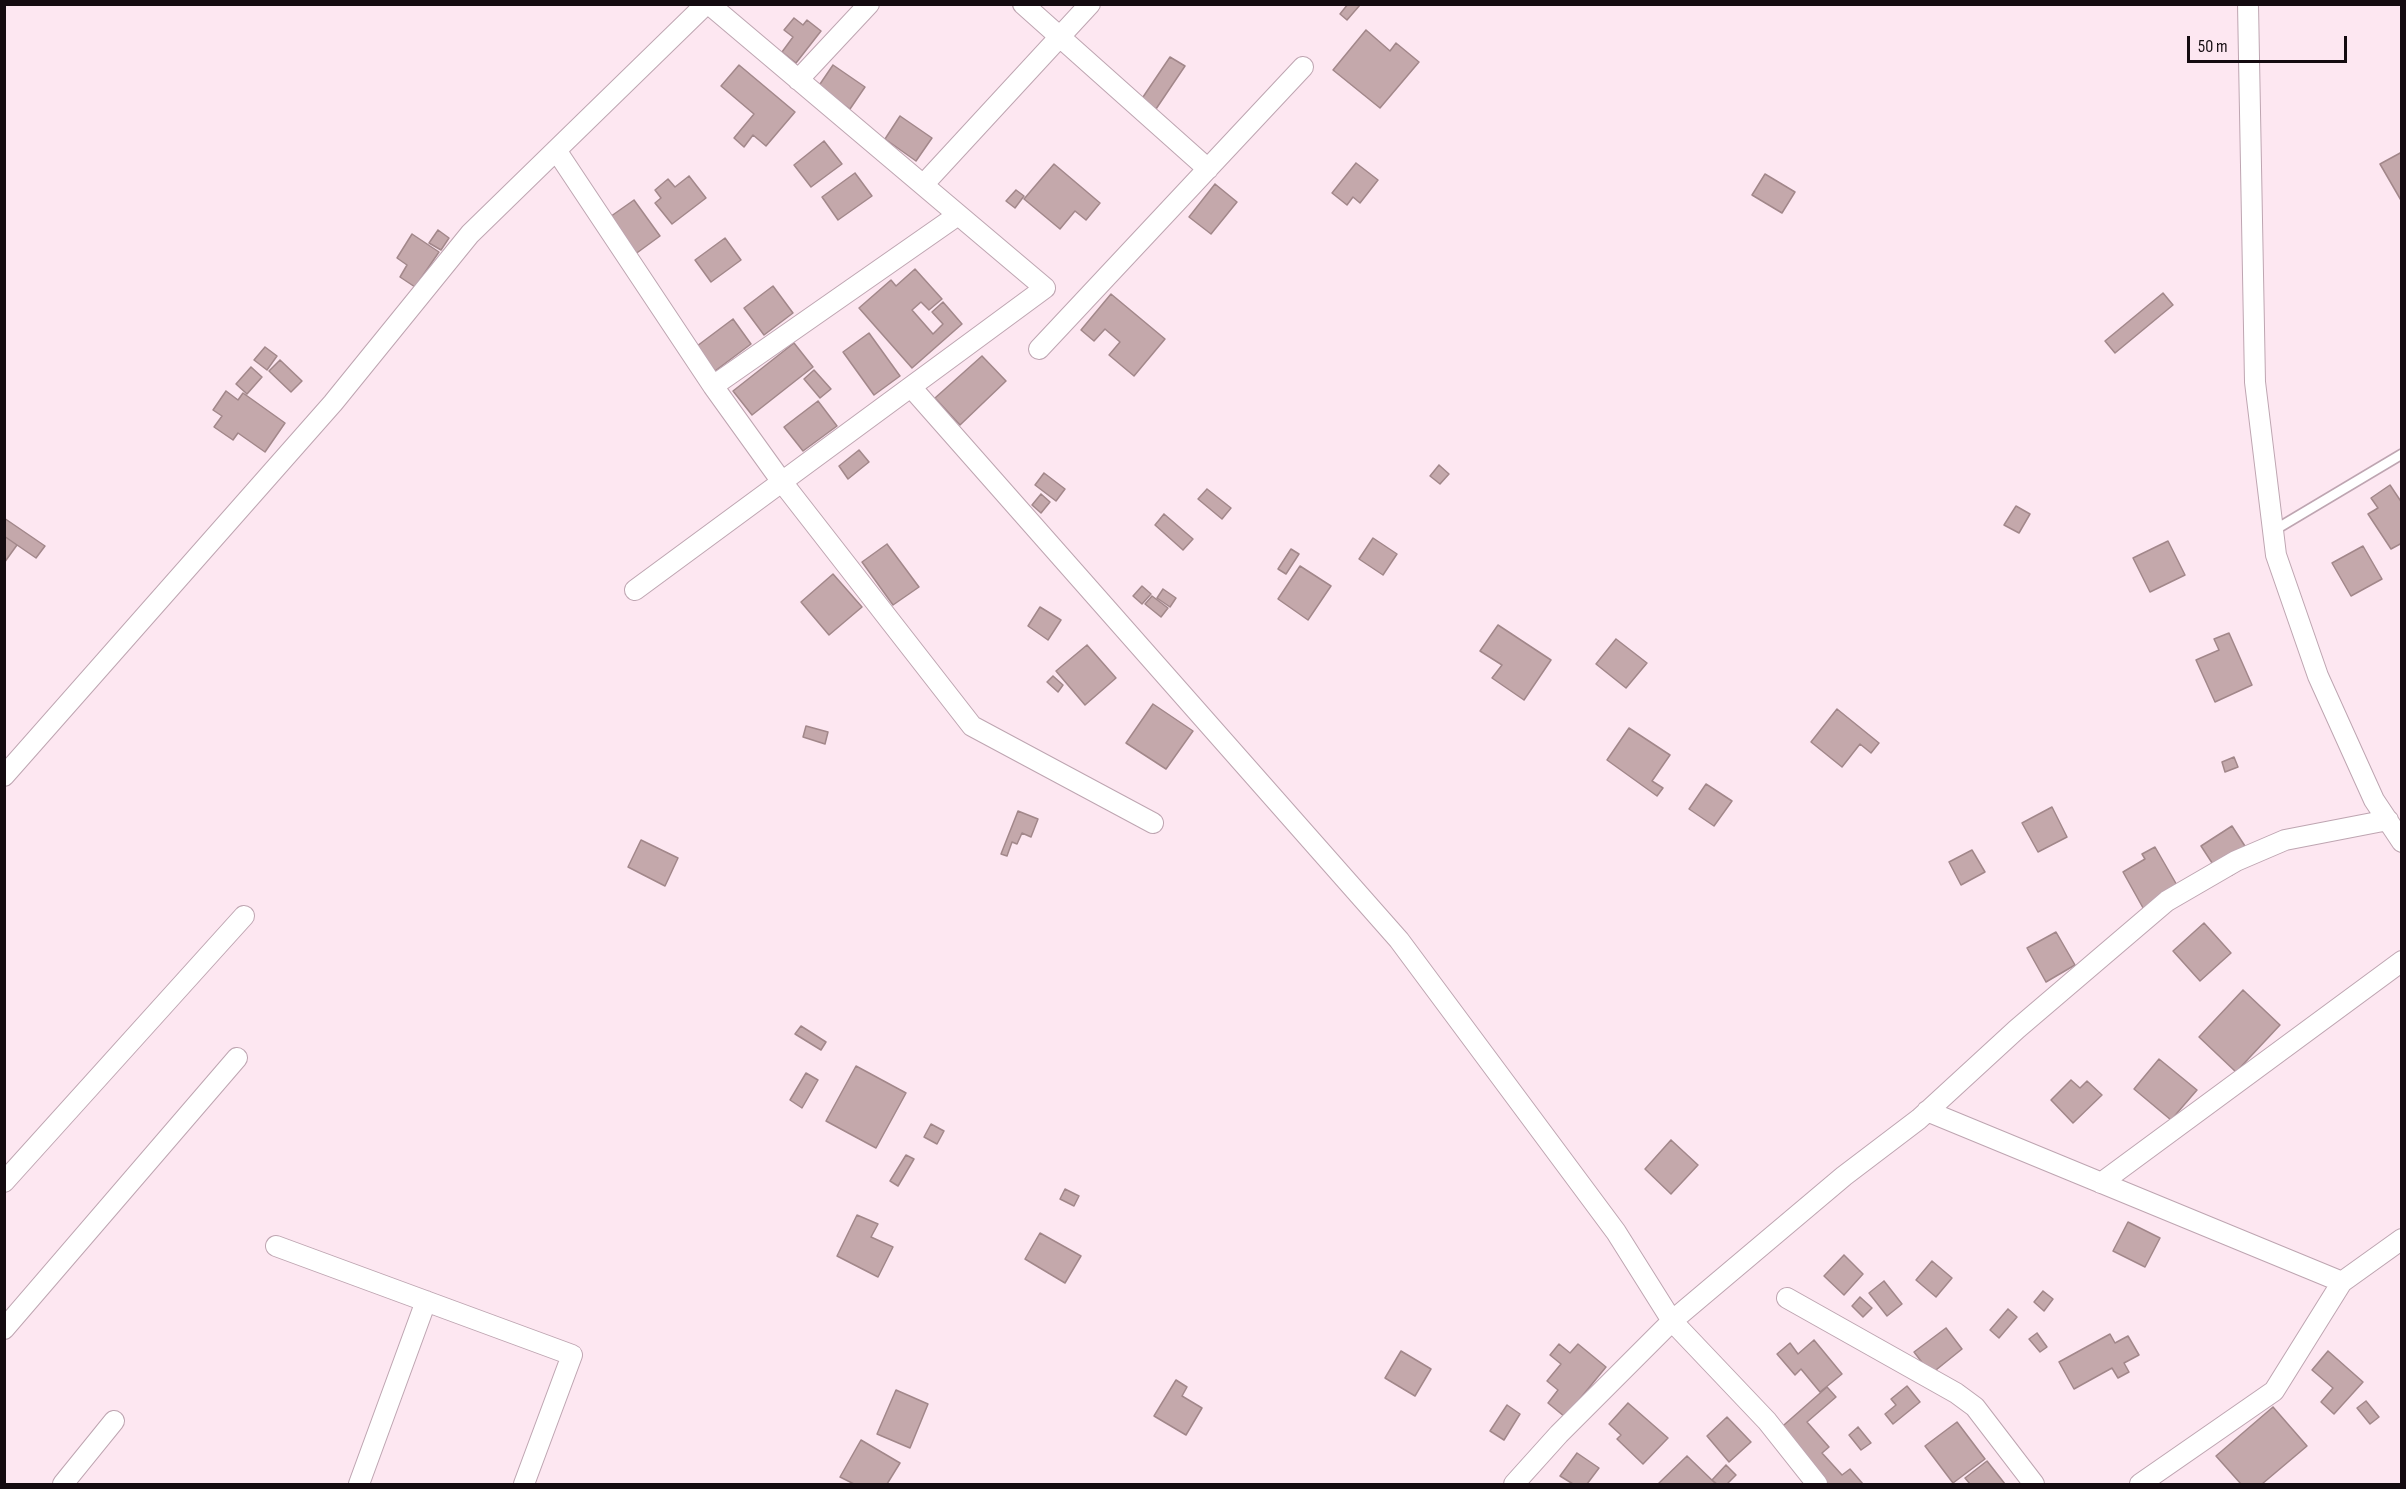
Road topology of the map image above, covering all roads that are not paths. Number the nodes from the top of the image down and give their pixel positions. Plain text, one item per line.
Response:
1 (707, 4) edge
2 (868, 4) edge
3 (1023, 4) edge
4 (1090, 4) edge
5 (2248, 4) edge
6 (1059, 37) junction
7 (1303, 67) dead end
8 (798, 80) junction
9 (556, 150) junction
10 (1208, 169) junction
11 (923, 185) junction
12 (958, 215) junction
13 (1039, 349) dead end
14 (713, 386) junction
15 (911, 387) junction
16 (2402, 454) edge
17 (782, 482) junction
18 (2273, 531) junction
19 (635, 590) dead end
20 (4, 776) edge
21 (2388, 820) junction
22 (1153, 823) dead end
23 (2402, 842) edge
24 (244, 916) dead end
25 (2402, 961) edge
26 (237, 1058) dead end
27 (1927, 1111) junction
28 (4, 1182) edge
29 (2101, 1183) junction
30 (2402, 1239) edge
31 (276, 1246) dead end
32 (2342, 1282) junction
33 (1786, 1298) dead end
34 (426, 1301) junction
35 (1672, 1321) junction
36 (4, 1329) edge
37 (114, 1421) dead end
38 (63, 1485) edge
39 (359, 1485) edge
40 (524, 1485) edge
41 (1514, 1485) edge
42 (1817, 1485) edge
43 (2034, 1485) edge
44 (2140, 1485) edge

1 - 8 street
1 - 9 street
2 - 8 street
3 - 6 street
4 - 6 street
5 - 18 street
6 - 10 street
6 - 11 street
7 - 10 street
8 - 11 street
9 - 14 street
9 - 20 street
10 - 13 street
11 - 12 street
12 - 14 street
12 - 15 street
14 - 17 street
15 - 17 street
15 - 35 street
16 - 18 lane
17 - 19 street
17 - 22 street
18 - 21 street
21 - 23 street
21 - 27 street
24 - 28 street
25 - 29 street
26 - 36 street
27 - 29 street
27 - 35 street
29 - 32 street
30 - 32 street
31 - 34 street
32 - 44 street
33 - 43 street
34 - 39 street
34 - 40 street
35 - 41 street
35 - 42 street
37 - 38 street

